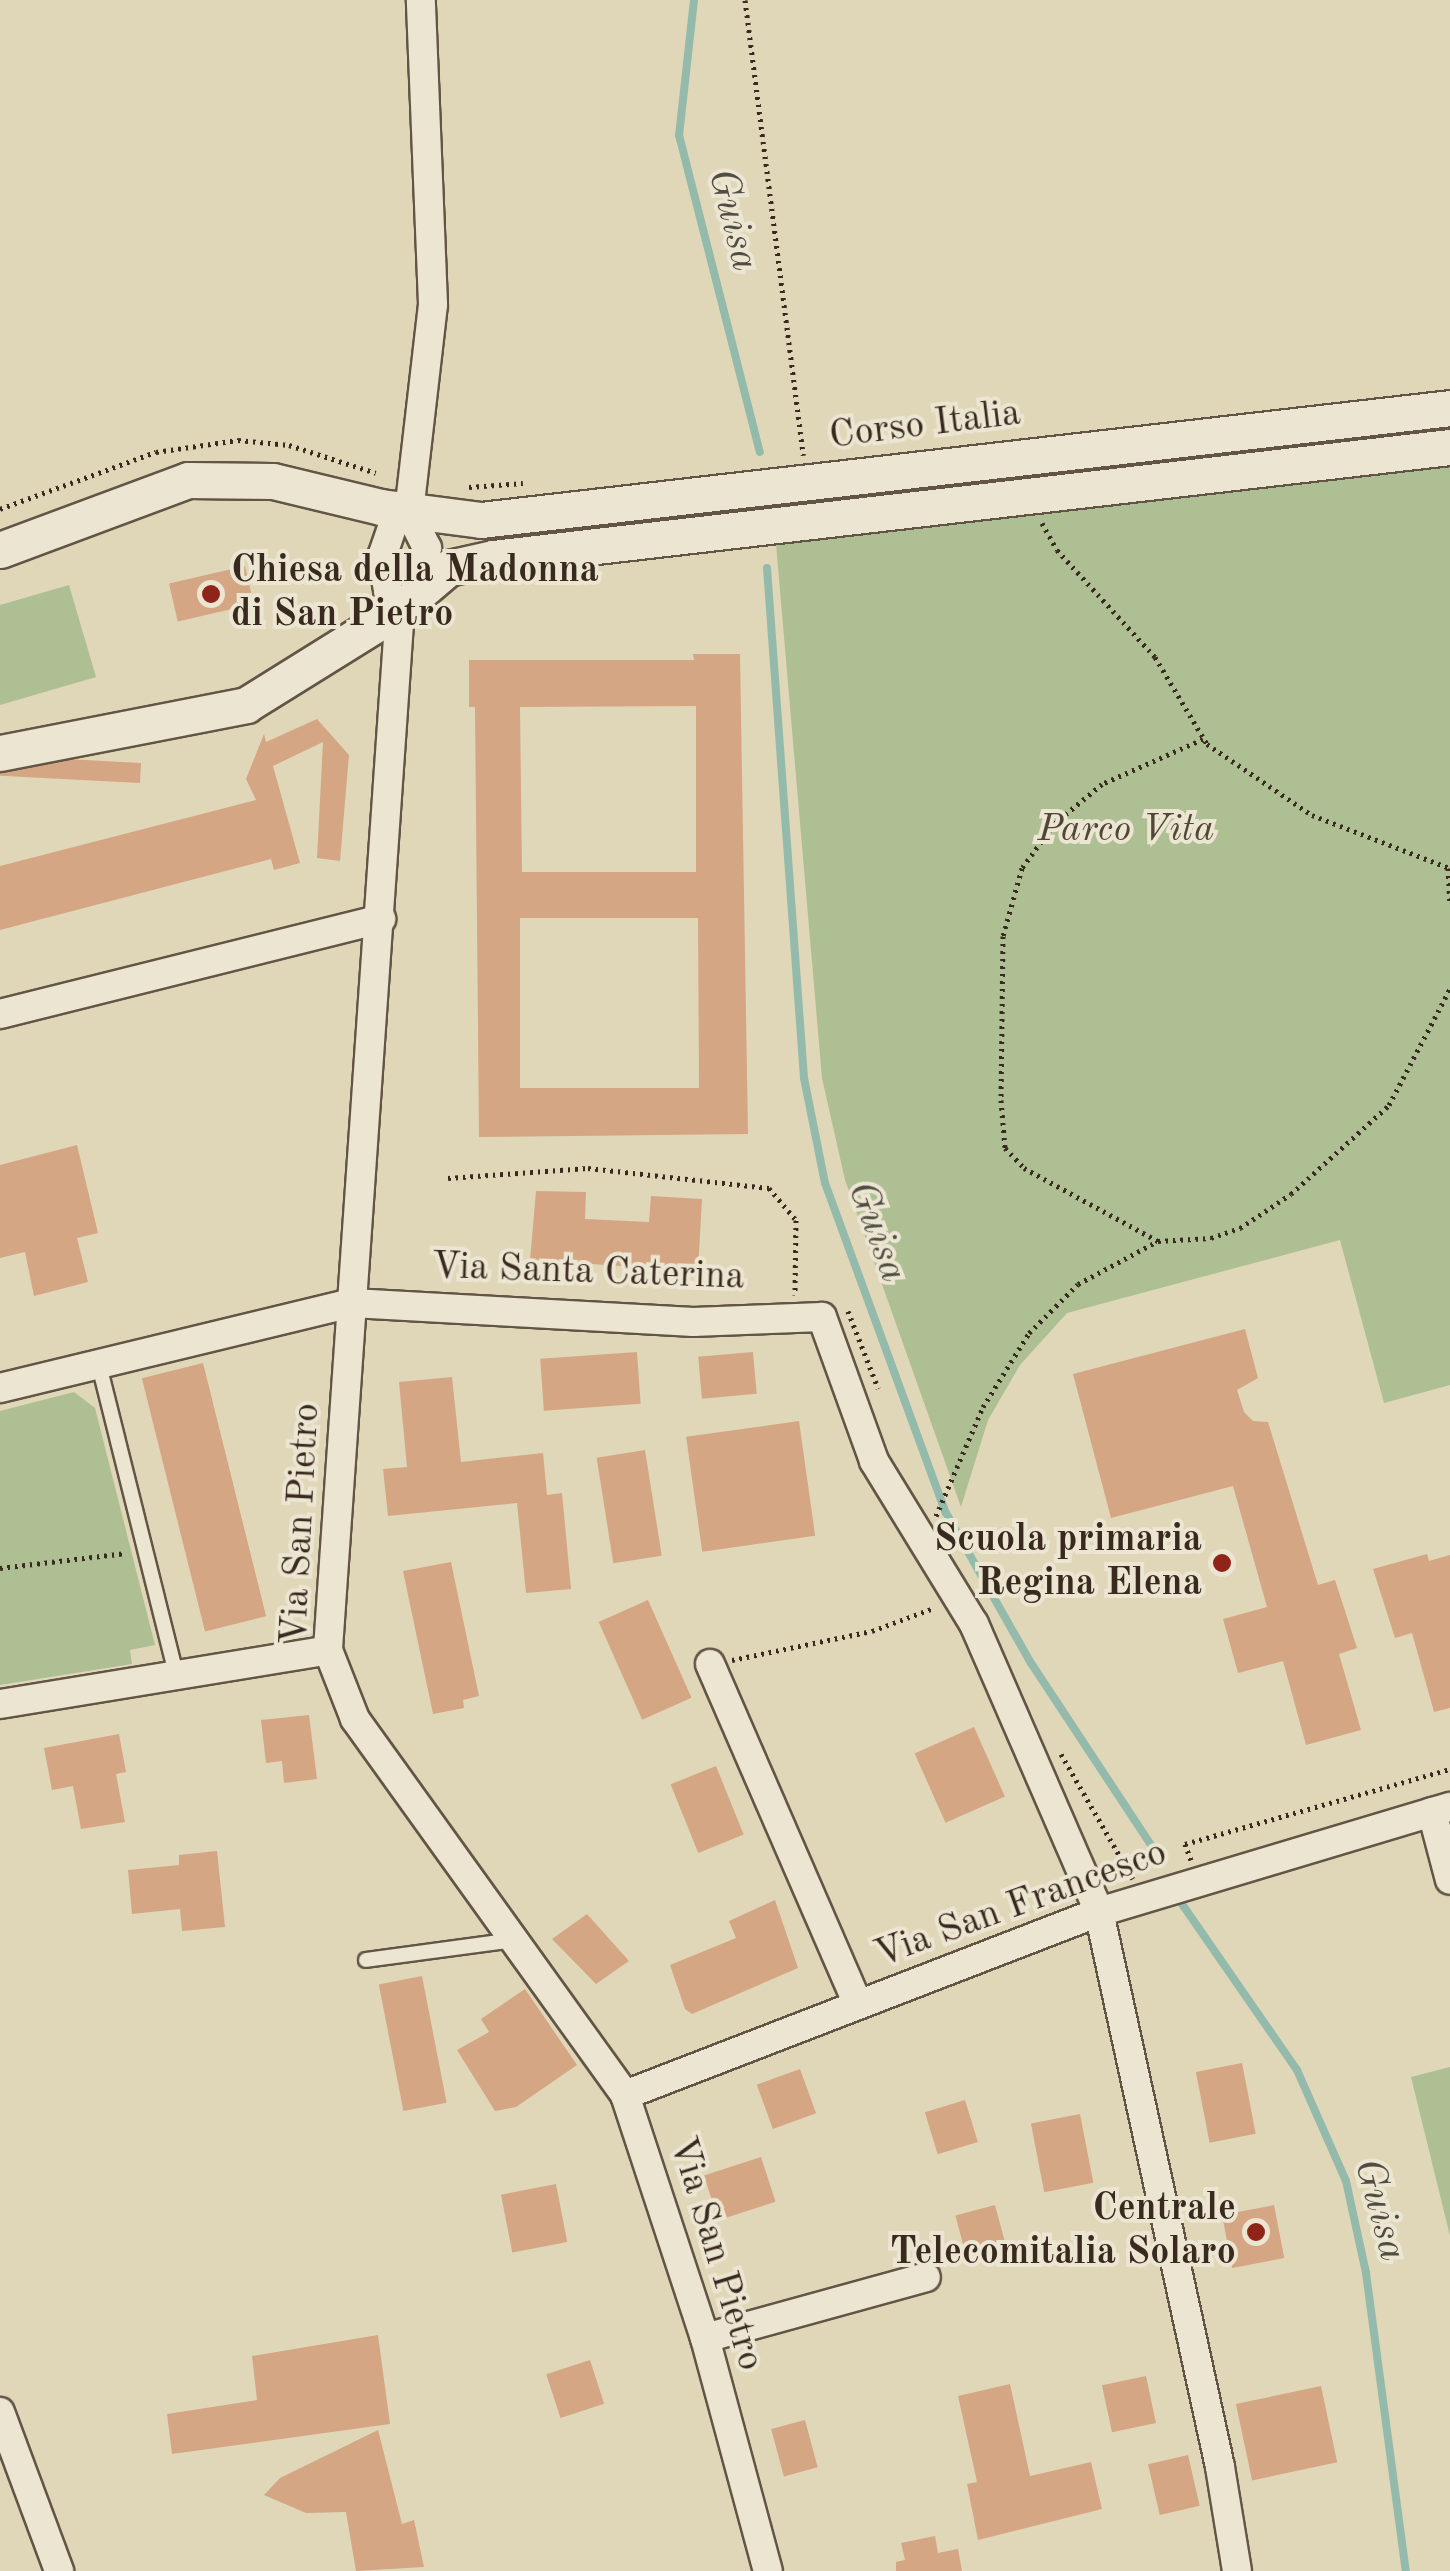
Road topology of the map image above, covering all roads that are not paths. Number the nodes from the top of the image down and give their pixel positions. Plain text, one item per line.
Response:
1 (422, 0) edge
2 (1450, 408) edge
3 (1450, 447) edge
4 (410, 512) junction
5 (0, 550) edge
6 (408, 600) junction
7 (0, 752) edge
8 (381, 919) junction
9 (0, 1014) edge
10 (352, 1304) junction
11 (99, 1364) junction
12 (0, 1388) edge
13 (328, 1650) junction
14 (710, 1664) road end
15 (176, 1674) junction
16 (0, 1704) edge
17 (1441, 1809) edge
18 (1450, 1880) edge
19 (1099, 1912) junction
20 (513, 1940) junction
21 (366, 1960) dead end
22 (858, 2004) junction
23 (625, 2095) junction
24 (926, 2276) dead end
25 (705, 2338) junction
26 (0, 2412) edge
27 (59, 2571) edge
28 (768, 2571) edge
29 (1237, 2571) edge

1 - 4 street
2 - 4 street, Corso Italia
3 - 6 street, Corso Italia
4 - 5 street, Corso Italia
4 - 6 street
4 - 6 street
6 - 7 street
6 - 8 street, Via San Pietro
8 - 9 street
8 - 10 street, Via San Pietro
10 - 11 street, Via Santa Caterina
10 - 13 street, Via San Pietro
10 - 19 street, Via Santa Caterina
11 - 12 street, Via Santa Caterina
11 - 15 lane
13 - 15 street
13 - 20 street, Via San Pietro
14 - 22 street
15 - 16 street
17 - 18 street
17 - 19 street, Via San Francesco
19 - 22 street, Via San Francesco
19 - 29 street
20 - 21 lane
20 - 23 street, Via San Pietro
22 - 23 street, Via San Francesco
23 - 25 street, Via San Pietro
24 - 25 street
25 - 28 street, Via San Pietro
26 - 27 street

